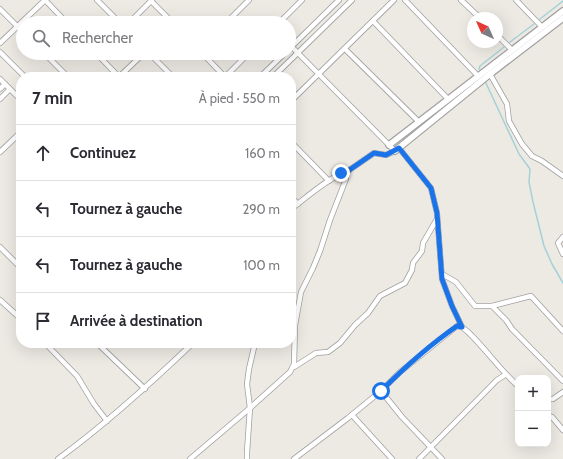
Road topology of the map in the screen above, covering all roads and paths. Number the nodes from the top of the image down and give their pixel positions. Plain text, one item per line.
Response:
1 (97, 0) edge
2 (152, 0) edge
3 (339, 0) edge
4 (352, 0) edge
5 (394, 0) edge
6 (405, 0) edge
7 (461, 0) edge
8 (516, 0) edge
9 (247, 1) edge
10 (300, 1) edge
11 (0, 9) edge
12 (563, 11) edge
13 (474, 12) edge
14 (28, 16) edge
15 (60, 16) edge
16 (113, 16) edge
17 (136, 16) edge
18 (167, 16) edge
19 (233, 16) edge
20 (286, 16) edge
21 (563, 18) edge
22 (373, 21) junction
23 (16, 25) edge
24 (16, 27) edge
25 (542, 27) junction
26 (296, 41) edge
27 (503, 41) edge
28 (0, 43) edge
29 (345, 48) junction
30 (512, 50) junction
31 (0, 52) edge
32 (298, 53) joint
33 (51, 60) edge
34 (103, 60) edge
35 (137, 60) edge
36 (156, 60) edge
37 (209, 60) edge
38 (242, 60) edge
39 (278, 60) edge
40 (291, 60) edge
41 (20, 72) edge
42 (63, 72) edge
43 (114, 72) edge
44 (124, 72) edge
45 (168, 72) edge
46 (220, 72) edge
47 (230, 72) edge
48 (265, 72) edge
49 (278, 72) edge
50 (319, 74) junction
51 (490, 74) junction
52 (478, 76) junction
53 (0, 79) edge
54 (5, 84) junction
55 (0, 89) edge
56 (10, 89) junction
57 (16, 95) edge
58 (296, 96) edge
59 (0, 99) edge
60 (448, 99) junction
61 (419, 122) junction
62 (16, 137) edge
63 (389, 145) junction
64 (296, 147) edge
65 (397, 149) junction
66 (0, 152) edge
67 (345, 173) junction
68 (563, 176) edge
69 (329, 181) junction
70 (298, 204) edge
71 (437, 219) junction
72 (563, 236) edge
73 (0, 247) edge
74 (563, 254) edge
75 (16, 263) edge
76 (442, 274) junction
77 (0, 300) edge
78 (492, 306) junction
79 (16, 314) edge
80 (296, 318) edge
81 (462, 327) junction
82 (563, 331) edge
83 (50, 348) edge
84 (102, 348) edge
85 (188, 348) edge
86 (254, 348) edge
87 (295, 348) edge
88 (292, 368) junction
89 (505, 375) junction
90 (563, 381) edge
91 (515, 383) edge
92 (145, 389) junction
93 (381, 391) junction
94 (563, 392) edge
95 (551, 399) edge
96 (250, 408) junction
97 (352, 415) junction
98 (551, 417) edge
99 (107, 421) junction
100 (563, 430) edge
101 (430, 447) junction
102 (58, 459) edge
103 (190, 459) edge
104 (247, 459) edge
105 (294, 459) edge
106 (392, 459) edge
107 (419, 459) edge
108 (442, 459) edge

1 - 16 street
2 - 17 street
2 - 18 street
3 - 26 street
4 - 32 street
5 - 22 street
6 - 52 street
7 - 13 street
8 - 25 street
9 - 19 street
10 - 20 street
11 - 23 street
12 - 25 street
14 - 15 street
21 - 51 street
22 - 29 street
22 - 60 street
24 - 28 street
25 - 30 street
27 - 30 street
29 - 50 street
29 - 61 street
30 - 52 street
31 - 41 street
32 - 50 street
33 - 42 street
34 - 43 street
35 - 44 street
36 - 45 street
37 - 46 street
38 - 47 street
39 - 48 street
40 - 49 street
50 - 58 street
50 - 63 street
51 - 65 street
51 - 68 street
52 - 60 street
53 - 54 street
54 - 55 street
54 - 56 street
56 - 57 street
56 - 59 street
60 - 61 street
61 - 63 street
62 - 66 street
63 - 65 street
64 - 69 street
65 - 67 street
65 - 71 street
67 - 69 street
67 - 80 street
69 - 70 street
71 - 76 street
71 - 88 street
72 - 74 street
73 - 75 street
76 - 78 street
76 - 81 street
77 - 79 street
78 - 82 street
78 - 90 street
81 - 89 street
81 - 93 street
83 - 99 street
84 - 92 street
85 - 92 street
86 - 96 street
87 - 88 street
88 - 96 street
89 - 91 street
89 - 101 street
92 - 99 street
93 - 97 street
93 - 101 street
94 - 95 street
96 - 103 street
96 - 104 street
97 - 105 street
97 - 106 street
98 - 100 street
99 - 102 street
101 - 107 street
101 - 108 street

